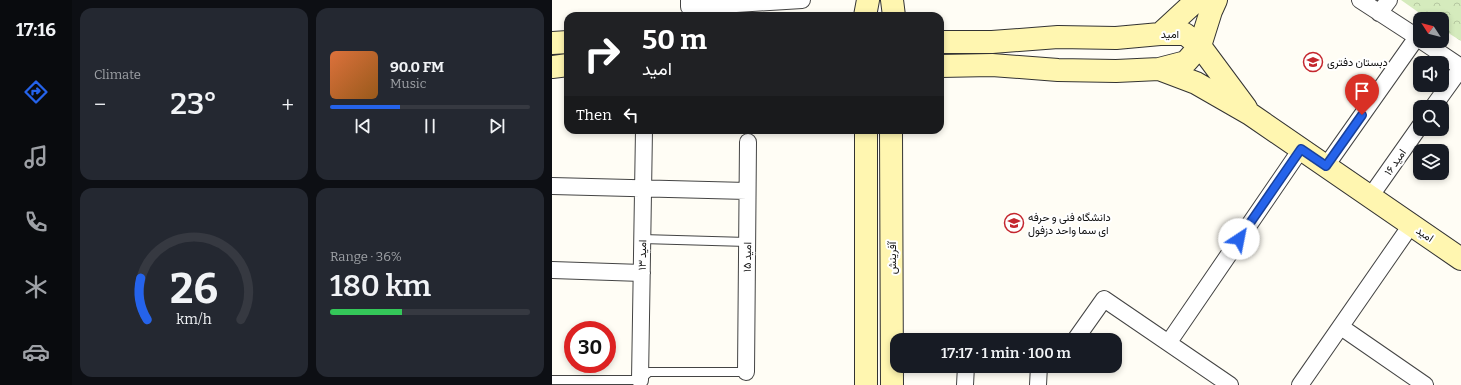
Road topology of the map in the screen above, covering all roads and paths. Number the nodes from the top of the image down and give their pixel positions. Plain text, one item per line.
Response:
1 (689, 0) edge
2 (802, 0) edge
3 (1197, 0) edge
4 (1216, 0) edge
5 (1360, 0) edge
6 (1384, 6) edge
7 (1413, 33) edge
8 (1160, 34) junction
9 (1058, 37) junction
10 (1116, 38) junction
11 (944, 42) edge
12 (1200, 46) junction
13 (1413, 48) edge
14 (1433, 48) edge
15 (564, 65) edge
16 (552, 66) edge
17 (944, 66) edge
18 (1461, 67) edge
19 (1160, 69) junction
20 (1058, 70) junction
21 (1116, 70) junction
22 (1438, 100) edge
23 (1250, 114) junction
24 (644, 134) edge
25 (866, 134) edge
26 (891, 134) edge
27 (1413, 136) edge
28 (748, 142) dead end
29 (1301, 149) junction
30 (1326, 166) junction
31 (552, 186) edge
32 (643, 189) junction
33 (747, 191) junction
34 (1370, 197) junction
35 (1411, 225) junction
36 (642, 239) junction
37 (747, 242) junction
38 (1459, 254) edge
39 (552, 270) edge
40 (642, 273) junction
41 (1341, 327) junction
42 (894, 333) edge
43 (1080, 333) edge
44 (1169, 342) junction
45 (746, 372) joint
46 (893, 373) edge
47 (966, 373) edge
48 (1039, 373) edge
49 (552, 380) edge
50 (640, 380) junction
51 (866, 385) edge
52 (892, 385) edge
53 (965, 385) edge
54 (1038, 385) edge
55 (1230, 385) edge
56 (1300, 385) edge
57 (1425, 385) edge

1 - 2 street
3 - 8 main road
4 - 12 main road
5 - 6 street
6 - 7 street
8 - 10 main road, امید
8 - 12 main road, امید
9 - 10 main road, امید
9 - 11 main road, امید
9 - 20 main road
10 - 21 main road
12 - 19 main road
12 - 23 main road, امید
13 - 30 street
14 - 18 street
15 - 16 main road
17 - 20 main road
18 - 22 street
19 - 21 main road
19 - 23 main road
20 - 21 main road
23 - 29 main road, امید
24 - 32 street, امید ۱۳
25 - 51 main road
26 - 42 main road, آفرینش
27 - 34 street, امید ۱۶
28 - 33 street, امید ۱۵
29 - 30 main road, امید
29 - 44 street
30 - 34 main road, امید
31 - 32 street
32 - 33 street
32 - 36 street, امید ۱۳
33 - 37 street, امید ۱۵
34 - 35 main road, امید
35 - 38 main road, امید
35 - 41 street
36 - 37 lane
36 - 40 street, امید ۱۳
37 - 45 street, امید ۱۵
39 - 40 street
40 - 50 street, امید ۱۳
41 - 56 street
41 - 57 street
43 - 44 street
44 - 55 street
45 - 50 lane
46 - 52 main road, آفرینش
47 - 53 street
48 - 54 street
49 - 50 lane

